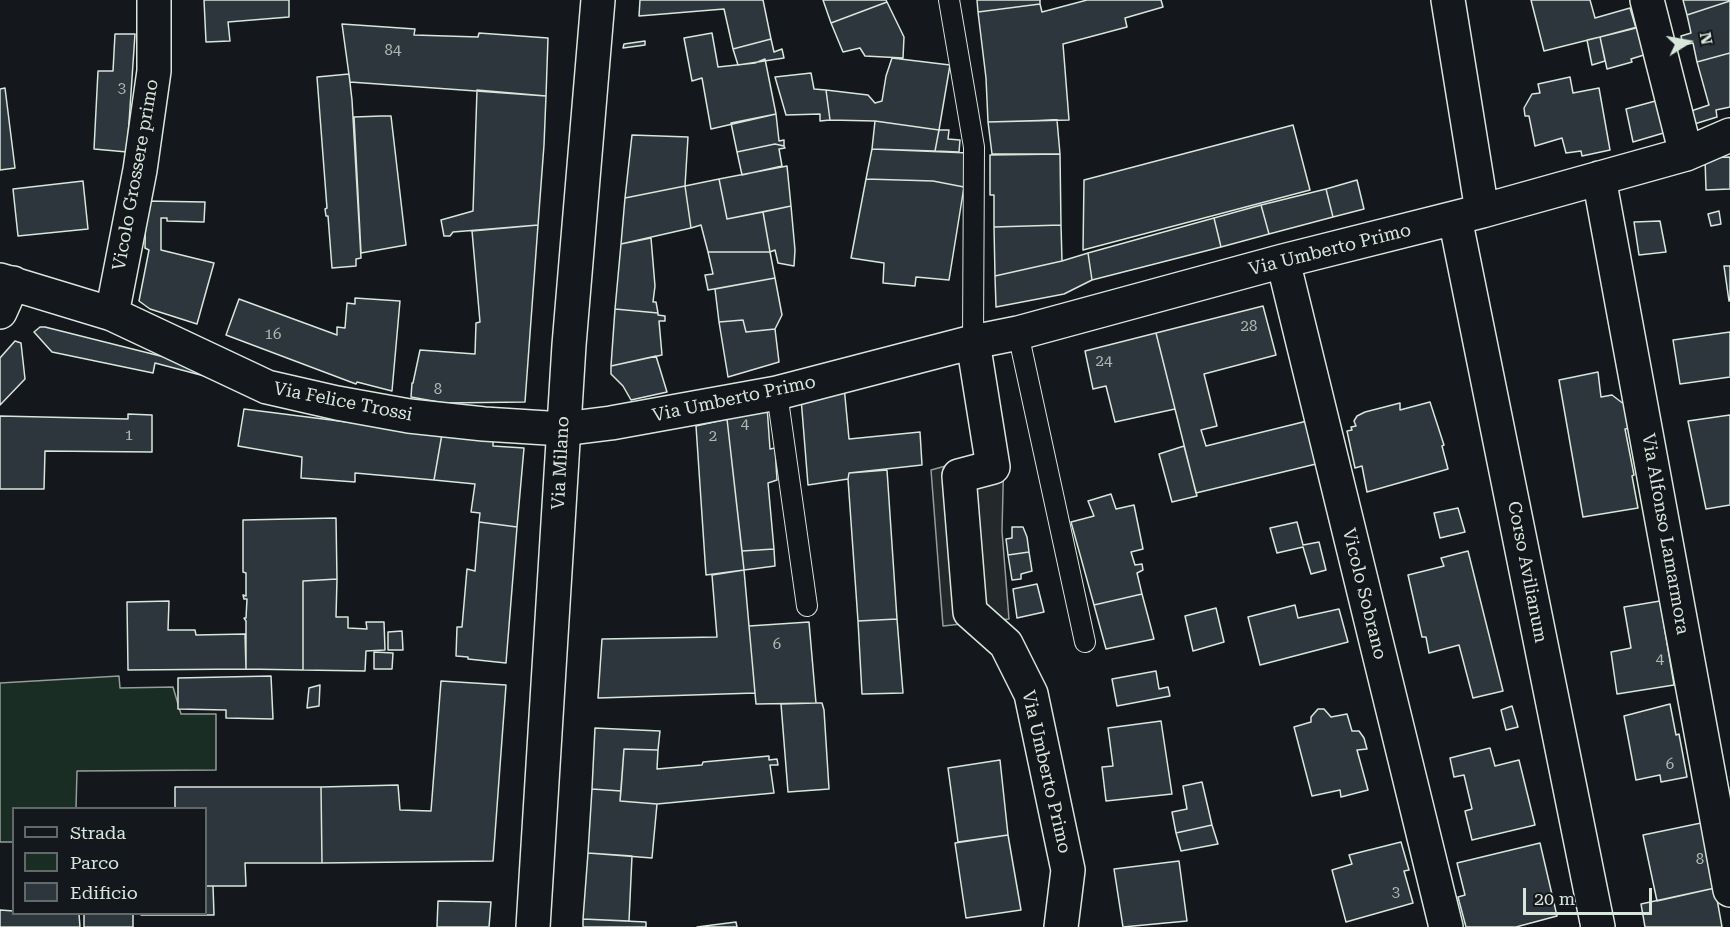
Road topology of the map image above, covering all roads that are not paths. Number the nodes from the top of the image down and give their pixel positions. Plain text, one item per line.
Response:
1 (154, 0) edge
2 (598, 0) edge
3 (950, 0) edge
4 (1448, 0) edge
5 (1647, 0) edge
6 (1730, 135) edge
7 (1686, 154) junction
8 (1599, 178) junction
9 (1469, 214) junction
10 (1283, 261) junction
11 (4, 292) edge
12 (112, 314) junction
13 (1018, 333) junction
14 (973, 342) junction
15 (777, 393) junction
16 (563, 429) junction
17 (807, 606) dead end
18 (1085, 642) dead end
19 (1730, 890) edge
20 (533, 927) edge
21 (1061, 927) edge
22 (1446, 927) edge
23 (1598, 927) edge

1 - 12 street, Vicolo Grossere primo
2 - 16 street, Via Milano
3 - 14 lane
4 - 9 street, Corso Avilianum
5 - 7 street
6 - 7 street, Via Umberto Primo
7 - 8 street, Via Umberto Primo
8 - 9 street, Via Umberto Primo
8 - 19 street, Via Alfonso Lamarmora
9 - 10 street, Via Umberto Primo
9 - 23 street, Corso Avilianum
10 - 13 street, Via Umberto Primo
10 - 22 street, Vicolo Sobrano
11 - 12 street, Via Felice Trossi
12 - 16 street, Via Felice Trossi
13 - 14 street, Via Umberto Primo
13 - 18 lane
14 - 15 street, Via Umberto Primo
14 - 21 street, Via Umberto Primo
15 - 16 street, Via Umberto Primo
15 - 17 lane
16 - 20 street, Via Milano

